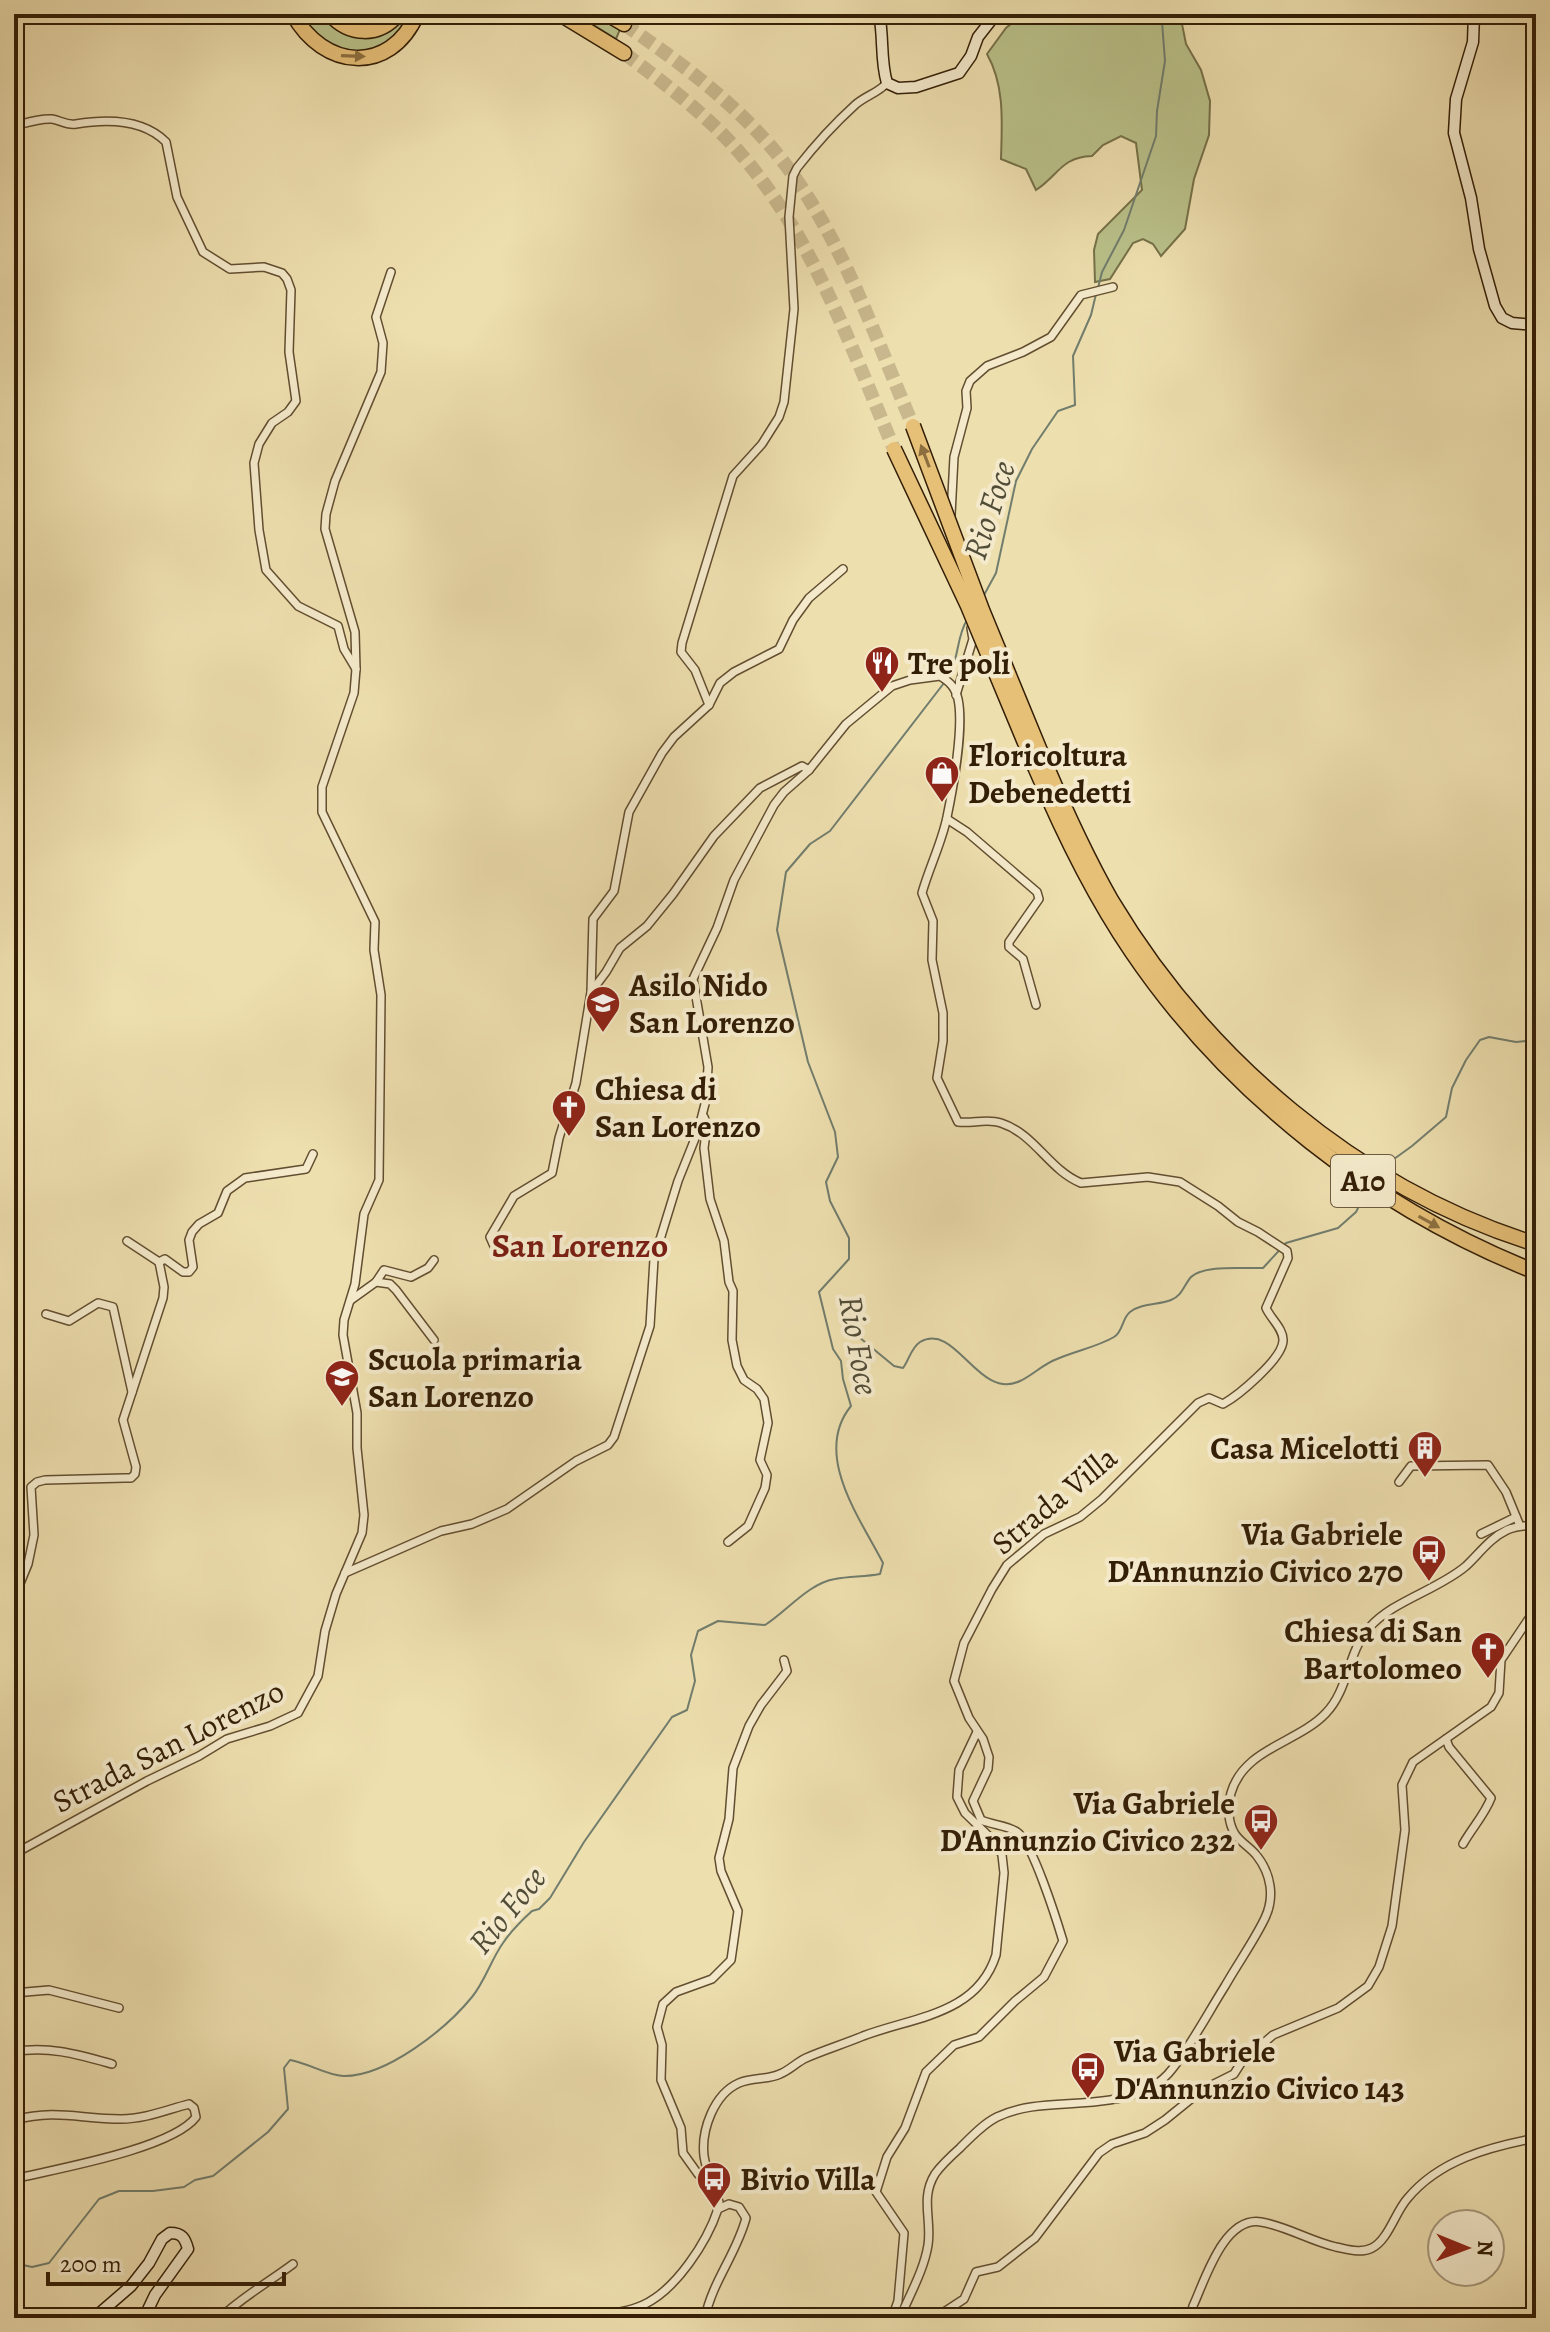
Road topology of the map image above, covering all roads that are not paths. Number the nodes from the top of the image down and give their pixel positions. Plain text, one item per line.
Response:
1 (293, 14) edge
2 (330, 14) edge
3 (398, 14) edge
4 (417, 14) edge
5 (560, 14) edge
6 (607, 14) edge
7 (879, 14) edge
8 (996, 14) edge
9 (1474, 14) edge
10 (624, 24) tunnel mouth
11 (624, 53) tunnel mouth
12 (887, 83) junction
13 (14, 126) edge
14 (391, 272) dead end
15 (1113, 287) dead end
16 (1536, 325) edge
17 (913, 426) tunnel mouth
18 (894, 449) tunnel mouth
19 (843, 569) dead end
20 (356, 669) junction
21 (956, 695) junction
22 (709, 705) junction
23 (1041, 766) junction
24 (809, 770) junction
25 (947, 819) junction
26 (591, 992) junction
27 (1036, 1005) dead end
28 (1218, 1049) junction
29 (703, 1115) junction
30 (313, 1154) dead end
31 (127, 1241) dead end
32 (1536, 1244) edge
33 (498, 1255) dead end
34 (434, 1260) dead end
35 (159, 1262) junction
36 (1536, 1272) edge
37 (376, 1282) junction
38 (350, 1300) junction
39 (46, 1314) dead end
40 (434, 1340) dead end
41 (133, 1394) junction
42 (1399, 1482) dead end
43 (1516, 1517) junction
44 (1520, 1526) junction
45 (1536, 1526) edge
46 (1481, 1534) dead end
47 (728, 1542) dead end
48 (345, 1573) junction
49 (14, 1598) edge
50 (1536, 1608) edge
51 (784, 1660) dead end
52 (977, 1732) junction
53 (1446, 1739) junction
54 (977, 1820) junction
55 (1463, 1844) dead end
56 (14, 1854) edge
57 (14, 1993) edge
58 (119, 2008) dead end
59 (14, 2052) edge
60 (112, 2064) dead end
61 (14, 2120) edge
62 (1536, 2138) edge
63 (14, 2179) edge
64 (714, 2187) junction
65 (718, 2209) junction
66 (293, 2264) dead end
67 (94, 2318) edge
68 (144, 2318) edge
69 (220, 2318) edge
70 (576, 2318) edge
71 (705, 2318) edge
72 (892, 2318) edge
73 (900, 2318) edge
74 (935, 2318) edge
75 (1190, 2318) edge

1 -> 4 highway
2 - 3 highway
5 - 11 highway
6 - 10 highway
7 - 12 main road
8 - 12 main road
9 - 16 main road
12 - 22 street
13 - 20 street
14 - 20 street, Strada San Lorenzo
15 - 21 street
23 -> 17 highway, A10, bridge
18 - 23 highway, A10, bridge
19 - 22 street
20 - 38 street, Strada San Lorenzo
21 - 24 street
21 - 25 street
22 - 26 street
23 - 28 highway, A10
24 - 26 street
24 - 29 street
25 - 27 street
25 - 52 street, Strada Villa
26 - 33 street
28 - 32 highway, A10
28 -> 36 highway, A10
29 - 47 street
29 - 48 street
30 - 35 street
31 - 35 street
34 - 37 street
35 - 41 street
37 - 38 street
37 - 40 street
38 - 48 street, Strada San Lorenzo
39 - 41 street
41 - 49 street
42 - 43 street
43 - 44 street
43 - 46 street
44 - 45 street
44 - 73 street
48 - 56 street, Strada San Lorenzo
50 - 53 street
51 - 64 street
52 - 54 street, Strada Villa
52 - 54 street
53 - 55 street
53 - 74 street
54 - 64 street
54 - 72 street
57 - 58 street
59 - 60 street
61 - 63 street
62 - 75 street
64 - 65 street
65 - 70 street
65 - 71 street
66 - 69 street
67 - 68 main road

